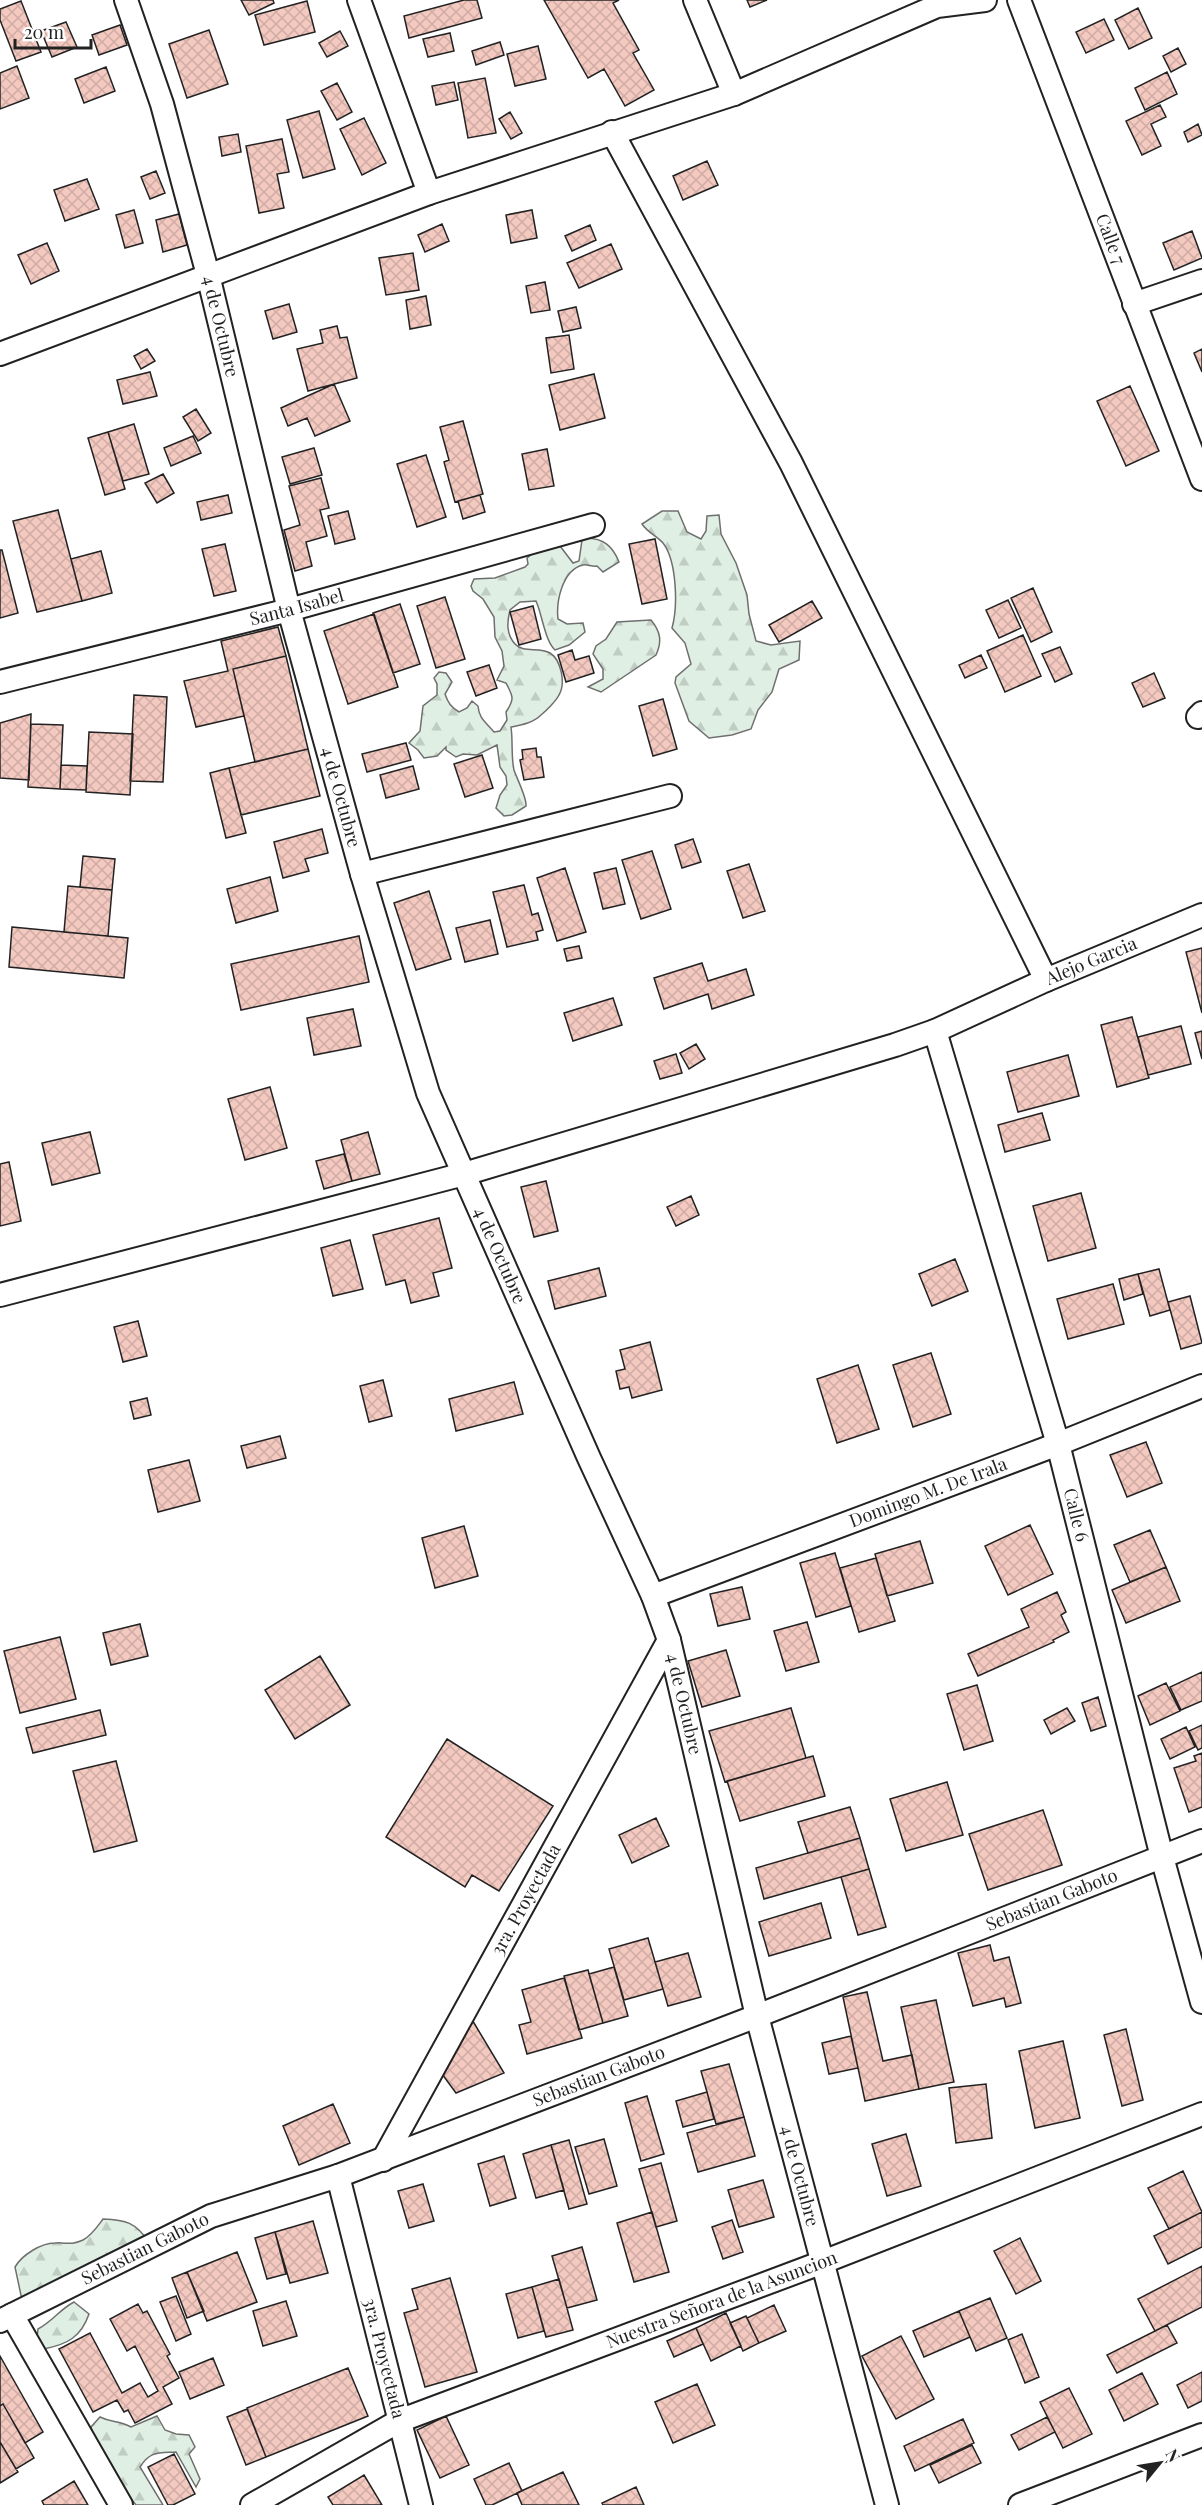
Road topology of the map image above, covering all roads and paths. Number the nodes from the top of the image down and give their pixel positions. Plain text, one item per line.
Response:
1 (126, 0) edge
2 (359, 0) edge
3 (695, 0) edge
4 (985, 0) edge
5 (1019, 0) edge
6 (734, 93) junction
7 (612, 132) junction
8 (429, 193) junction
9 (208, 275) junction
10 (1202, 281) edge
11 (1134, 304) junction
12 (0, 354) edge
13 (1202, 479) edge
14 (593, 525) dead end
15 (289, 610) junction
16 (0, 682) edge
17 (670, 796) dead end
18 (363, 874) junction
19 (1202, 915) edge
20 (1046, 980) junction
21 (934, 1031) junction
22 (464, 1174) junction
23 (0, 1295) edge
24 (1202, 1386) edge
25 (1058, 1444) junction
26 (653, 1596) junction
27 (669, 1640) junction
28 (1202, 1841) edge
29 (1162, 1857) junction
30 (1202, 2002) edge
31 (757, 2016) junction
32 (1202, 2114) edge
33 (382, 2160) junction
34 (338, 2176) junction
35 (823, 2262) junction
36 (6, 2318) edge
37 (399, 2421) junction
38 (1202, 2435) edge
39 (121, 2505) edge
40 (252, 2505) edge
41 (421, 2505) edge
42 (886, 2505) edge
43 (1020, 2505) edge

1 - 9 street, 4 de Octubre
2 - 8 street
3 - 6 street
4 - 6 street
5 - 11 street, Calle 7
6 - 7 street
7 - 8 street
7 - 20 street
8 - 9 street
9 - 12 street
9 - 15 street, 4 de Octubre
10 - 11 street
11 - 13 street, Calle 7
14 - 15 street, Santa Isabel
15 - 16 street, Santa Isabel
15 - 18 street, 4 de Octubre
17 - 18 street
18 - 22 street, 4 de Octubre
19 - 20 street, Alejo Garcia
20 - 21 street, Alejo Garcia
21 - 22 street, Alejo Garcia
21 - 25 street, Calle 6
22 - 23 street, Alejo Garcia
22 - 26 street, 4 de Octubre
24 - 25 street, Domingo M. De Irala
25 - 26 street, Domingo M. De Irala
25 - 29 street, Calle 6
26 - 27 street, 4 de Octubre
27 - 31 street, 4 de Octubre
27 - 33 street, 3ra. Proyectada
28 - 29 street, Sebastian Gaboto
29 - 30 street, Calle 6
29 - 31 street, Sebastian Gaboto
31 - 33 street, Sebastian Gaboto
31 - 35 street, 4 de Octubre
32 - 35 street, Nuestra Señora de la Asuncion
33 - 34 street, Sebastian Gaboto
34 - 36 street, Sebastian Gaboto
34 - 37 street, 3ra. Proyectada
35 - 37 street, Nuestra Señora de la Asuncion
35 - 42 street, 4 de Octubre
36 - 39 street
37 - 40 street, Nuestra Señora de la Asuncion
37 - 41 street, 3ra. Proyectada
38 - 43 street

